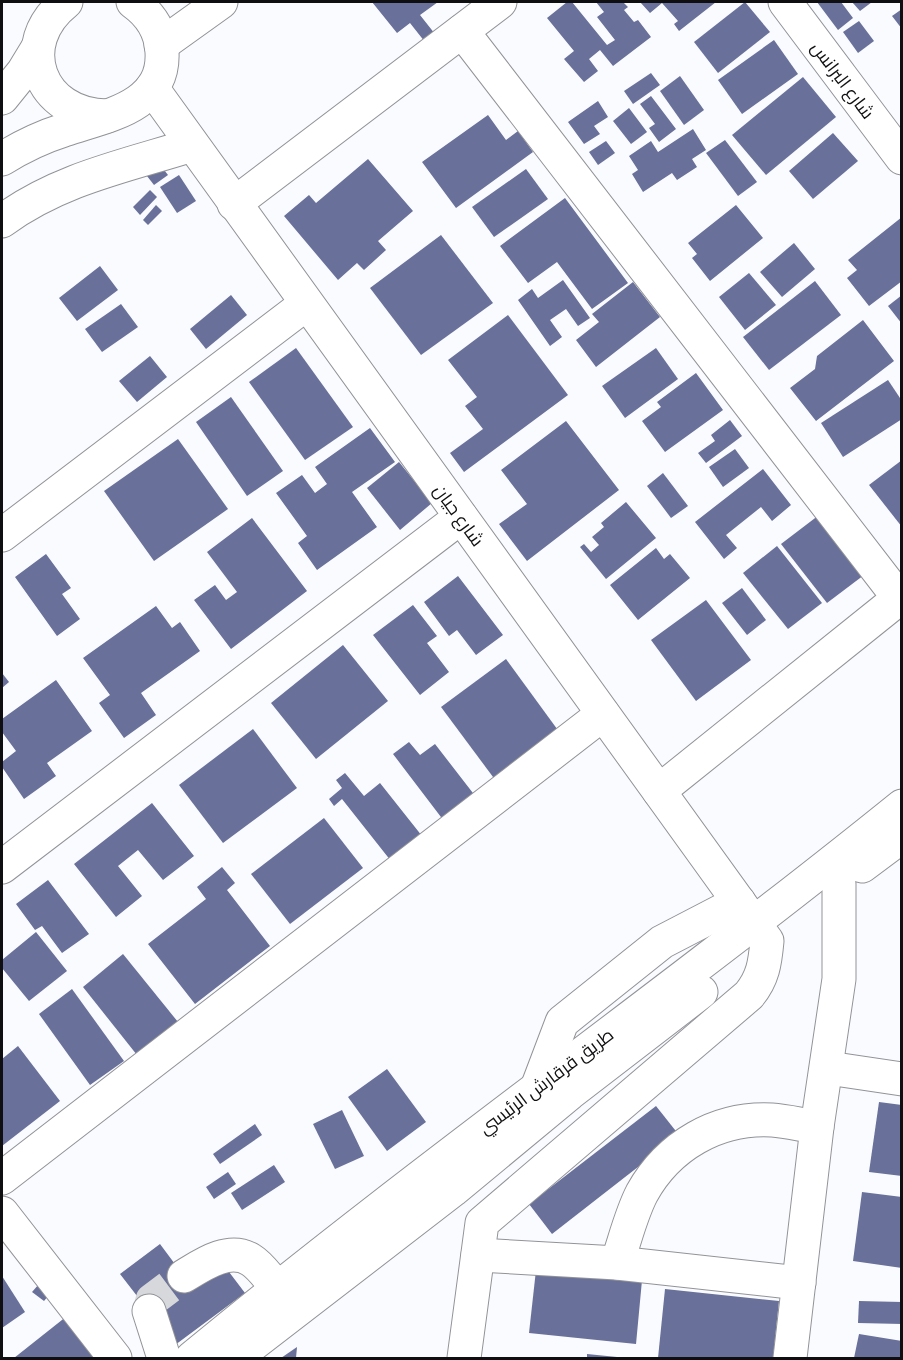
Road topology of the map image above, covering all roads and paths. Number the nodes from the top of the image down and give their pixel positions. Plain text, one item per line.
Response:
1 (66, 2) edge
2 (134, 2) edge
3 (221, 2) edge
4 (500, 2) edge
5 (785, 2) edge
6 (462, 31) junction
7 (161, 45) junction
8 (37, 49) junction
9 (152, 88) junction
10 (2, 98) edge
11 (107, 116) junction
12 (192, 145) junction
13 (902, 158) edge
14 (2, 159) edge
15 (234, 204) junction
16 (2, 221) edge
17 (306, 304) junction
18 (461, 518) junction
19 (2, 536) edge
20 (900, 597) edge
21 (603, 714) junction
22 (659, 791) junction
23 (902, 806) edge
24 (902, 836) edge
25 (2, 867) edge
26 (839, 884) junction
27 (753, 922) junction
28 (828, 1068) junction
29 (902, 1079) edge
30 (817, 1127) junction
31 (2, 1178) edge
32 (444, 1178) junction
33 (2, 1213) edge
34 (482, 1223) junction
35 (478, 1255) junction
36 (617, 1263) junction
37 (184, 1276) tunnel mouth
38 (799, 1283) junction
39 (278, 1288) junction
40 (148, 1311) dead end
41 (115, 1359) edge
42 (164, 1359) edge
43 (192, 1359) edge
44 (235, 1359) edge
45 (464, 1359) edge
46 (790, 1359) edge

1 - 8 street
2 - 7 street
3 - 7 street
4 - 6 street
5 - 13 street, شارع البرانس
6 - 15 street
6 - 20 street
7 - 9 street
8 - 10 street
8 - 11 street
9 - 11 street
9 - 12 street, شارع جيان
11 - 14 street
12 - 15 street, شارع جيان
12 - 16 street
15 - 17 street, شارع جيان
17 - 18 street, شارع جيان
17 - 19 street
18 - 21 street, شارع جيان
18 - 25 street
20 - 22 street
21 - 22 street, شارع جيان
21 - 31 street
22 - 27 street, شارع جيان
23 - 27 street, طريق قرقارش الرئيسي
24 - 26 street, طريق قرقارش الرئيسي
26 - 27 street, طريق قرقارش الرئيسي
26 - 28 street
27 - 32 street, طريق قرقارش الرئيسي
27 - 32 street, طريق قرقارش الرئيسي
27 - 34 street
28 - 29 street
28 - 30 street
30 - 36 street
30 - 38 street
32 - 34 street
32 - 39 street, طريق قرقارش الرئيسي
32 - 44 street, طريق قرقارش الرئيسي
33 - 41 street
34 - 35 street
35 - 36 street
35 - 45 street
36 - 38 street
37 - 39 street
38 - 46 street
39 - 43 street, طريق قرقارش الرئيسي
40 - 42 street

